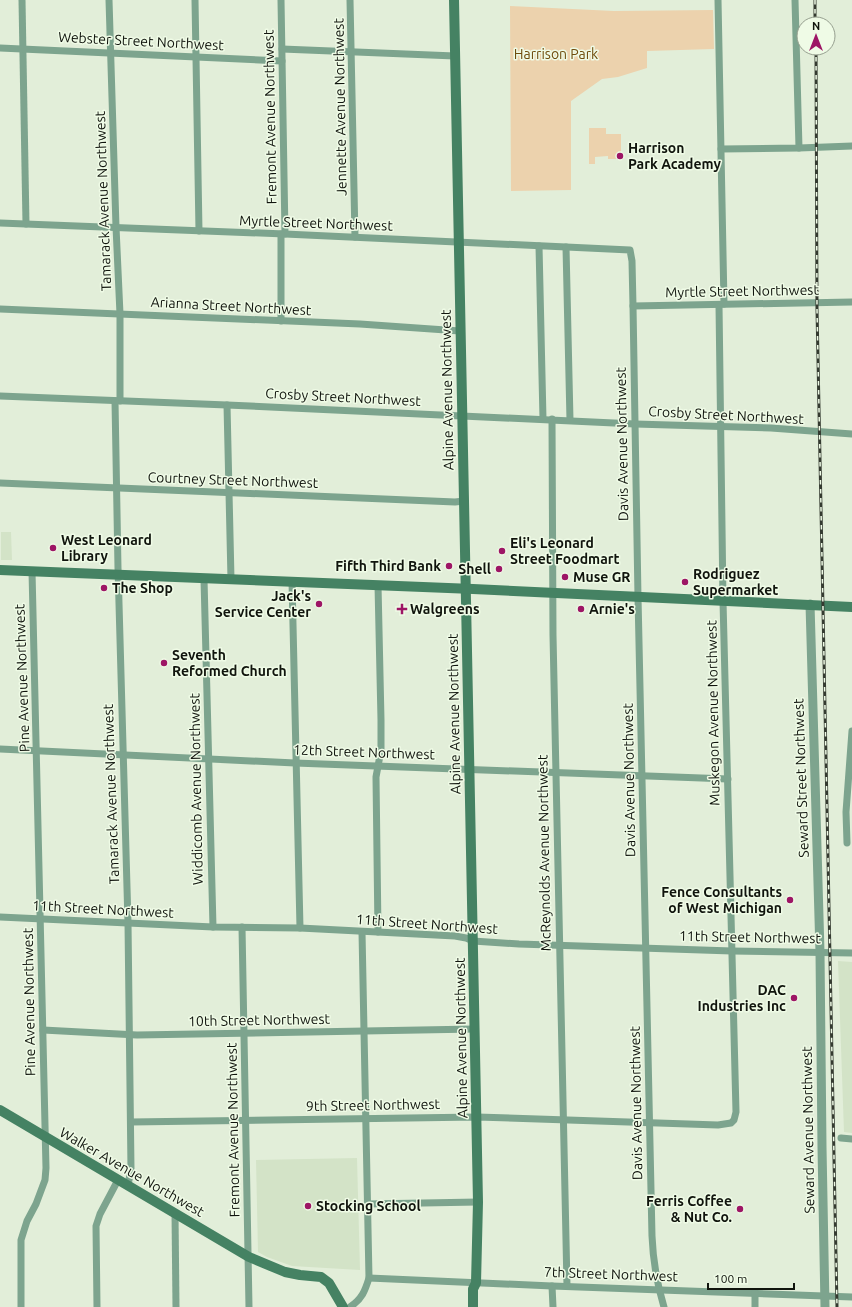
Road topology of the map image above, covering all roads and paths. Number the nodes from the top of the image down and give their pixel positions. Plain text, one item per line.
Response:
1 (22, 0) edge
2 (109, 0) edge
3 (195, 0) edge
4 (281, 0) edge
5 (350, 0) edge
6 (454, 0) edge
7 (718, 0) edge
8 (795, 0) edge
9 (0, 48) edge
10 (23, 49) junction
11 (282, 49) junction
12 (352, 51) junction
13 (110, 52) junction
14 (455, 56) junction
15 (196, 58) junction
16 (282, 61) junction
17 (852, 146) edge
18 (799, 148) junction
19 (721, 149) junction
20 (0, 223) edge
21 (26, 224) junction
22 (116, 227) junction
23 (199, 231) junction
24 (283, 234) junction
25 (355, 237) junction
26 (458, 242) junction
27 (539, 246) junction
28 (566, 247) junction
29 (630, 250) joint
30 (852, 302) edge
31 (722, 304) junction
32 (633, 306) junction
33 (0, 309) edge
34 (120, 314) junction
35 (281, 321) junction
36 (460, 331) junction
37 (0, 396) edge
38 (118, 401) junction
39 (227, 405) junction
40 (462, 415) junction
41 (543, 419) junction
42 (552, 419) junction
43 (570, 420) junction
44 (635, 424) junction
45 (720, 426) junction
46 (852, 434) edge
47 (0, 483) edge
48 (116, 488) junction
49 (229, 492) junction
50 (464, 501) junction
51 (0, 570) edge
52 (32, 571) junction
53 (118, 575) junction
54 (204, 578) junction
55 (231, 579) junction
56 (292, 581) junction
57 (378, 585) junction
58 (466, 588) junction
59 (552, 592) junction
60 (638, 597) junction
61 (723, 601) junction
62 (810, 604) junction
63 (852, 607) edge
64 (852, 731) edge
65 (0, 749) edge
66 (37, 750) junction
67 (123, 754) junction
68 (208, 758) junction
69 (295, 763) junction
70 (378, 765) junction
71 (470, 769) junction
72 (555, 772) junction
73 (642, 776) junction
74 (728, 779) junction
75 (847, 843) dead end
76 (0, 917) edge
77 (40, 919) junction
78 (128, 923) junction
79 (212, 927) junction
80 (242, 928) junction
81 (300, 928) junction
82 (362, 932) junction
83 (378, 932) junction
84 (473, 941) junction
85 (559, 945) junction
86 (646, 948) junction
87 (732, 951) junction
88 (820, 952) junction
89 (852, 953) edge
90 (475, 1029) junction
91 (43, 1030) junction
92 (364, 1031) junction
93 (243, 1034) junction
94 (129, 1035) junction
95 (0, 1110) edge
96 (477, 1117) junction
97 (366, 1118) junction
98 (563, 1119) junction
99 (246, 1120) junction
100 (734, 1120) joint
101 (130, 1122) junction
102 (650, 1123) junction
103 (45, 1137) junction
104 (841, 1138) dead end
105 (852, 1139) edge
106 (118, 1180) junction
107 (128, 1185) junction
108 (478, 1202) junction
109 (368, 1204) junction
110 (175, 1213) junction
111 (249, 1257) junction
112 (370, 1278) junction
113 (476, 1283) junction
114 (552, 1286) junction
115 (567, 1286) junction
116 (659, 1290) junction
117 (755, 1293) junction
118 (825, 1296) junction
119 (852, 1297) edge
120 (21, 1307) edge
121 (97, 1307) edge
122 (176, 1307) edge
123 (249, 1307) edge
124 (344, 1307) edge
125 (350, 1307) edge
126 (473, 1307) edge
127 (553, 1307) edge
128 (664, 1307) edge
129 (755, 1307) edge
130 (825, 1307) edge

1 - 10 street
2 - 13 street, Tamarack Avenue Northwest
3 - 15 street
4 - 11 street, Fremont Avenue Northwest
5 - 12 street, Jennette Avenue Northwest
6 - 14 main road, Alpine Avenue Northwest
7 - 19 street, Muskegon Avenue Northwest
8 - 18 street
9 - 10 street, Webster Street Northwest
10 - 13 street, Webster Street Northwest
10 - 21 street
11 - 12 street
11 - 16 street, Fremont Avenue Northwest
12 - 14 street
12 - 25 street, Jennette Avenue Northwest
13 - 15 street, Webster Street Northwest
13 - 22 street, Tamarack Avenue Northwest
14 - 26 main road, Alpine Avenue Northwest
15 - 16 street, Webster Street Northwest
15 - 23 street
16 - 24 street, Fremont Avenue Northwest
17 - 18 street
18 - 19 street
19 - 31 street, Muskegon Avenue Northwest
20 - 21 street, Myrtle Street Northwest
21 - 22 street, Myrtle Street Northwest
22 - 23 street, Myrtle Street Northwest
22 - 34 street, Tamarack Avenue Northwest
23 - 24 street, Myrtle Street Northwest
24 - 25 street, Myrtle Street Northwest
24 - 35 street, Fremont Avenue Northwest
25 - 26 street, Myrtle Street Northwest
26 - 27 street, Myrtle Street Northwest
26 - 36 main road, Alpine Avenue Northwest
27 - 28 street, Myrtle Street Northwest
27 - 41 street
28 - 29 street, Myrtle Street Northwest
28 - 43 street
29 - 32 street, Davis Avenue Northwest
30 - 31 street, Myrtle Street Northwest
31 - 32 street, Myrtle Street Northwest
31 - 45 street, Muskegon Avenue Northwest
32 - 44 street, Davis Avenue Northwest
33 - 34 street, Arianna Street Northwest
34 - 35 street, Arianna Street Northwest
34 - 38 street, Tamarack Avenue Northwest
35 - 36 street, Arianna Street Northwest
36 - 40 main road, Alpine Avenue Northwest
37 - 38 street, Crosby Street Northwest
38 - 39 street, Crosby Street Northwest
38 - 48 street, Tamarack Avenue Northwest
39 - 40 street, Crosby Street Northwest
39 - 49 street
40 - 41 street, Crosby Street Northwest
40 - 50 main road, Alpine Avenue Northwest
41 - 42 street, Crosby Street Northwest
42 - 43 street, Crosby Street Northwest
42 - 59 street, McReynolds Avenue Northwest
43 - 44 street, Crosby Street Northwest
44 - 45 street, Crosby Street Northwest
44 - 60 street, Davis Avenue Northwest
45 - 46 street, Crosby Street Northwest
45 - 61 street, Muskegon Avenue Northwest
47 - 48 street, Courtney Street Northwest
48 - 49 street, Courtney Street Northwest
48 - 53 street, Tamarack Avenue Northwest
49 - 50 street, Courtney Street Northwest
49 - 55 street
50 - 58 main road, Alpine Avenue Northwest
51 - 52 main road
52 - 53 main road
52 - 66 street, Pine Avenue Northwest
53 - 54 main road
53 - 67 street, Tamarack Avenue Northwest
54 - 55 main road
54 - 68 street, Widdicomb Avenue Northwest
55 - 56 main road
56 - 57 main road
56 - 69 street
57 - 58 main road
57 - 70 street
58 - 59 main road
58 - 71 main road, Alpine Avenue Northwest
59 - 60 main road
59 - 72 street, McReynolds Avenue Northwest
60 - 61 main road
60 - 73 street, Davis Avenue Northwest
61 - 62 main road
61 - 74 street, Muskegon Avenue Northwest
62 - 63 main road
62 - 88 street, Seward Street Northwest
64 - 75 street
65 - 66 street, 12th Street Northwest
66 - 67 street, 12th Street Northwest
66 - 77 street, Pine Avenue Northwest
67 - 68 street, 12th Street Northwest
67 - 78 street, Tamarack Avenue Northwest
68 - 69 street, 12th Street Northwest
68 - 79 street, Widdicomb Avenue Northwest
69 - 70 street, 12th Street Northwest
69 - 81 street
70 - 71 street, 12th Street Northwest
70 - 83 street
71 - 72 street, 12th Street Northwest
71 - 84 main road, Alpine Avenue Northwest
72 - 73 street, 12th Street Northwest
72 - 85 street, McReynolds Avenue Northwest
73 - 74 street, 12th Street Northwest
73 - 86 street, Davis Avenue Northwest
74 - 87 street, Muskegon Avenue Northwest
76 - 77 street, 11th Street Northwest
77 - 78 street, 11th Street Northwest
77 - 91 street, Pine Avenue Northwest
78 - 79 street, 11th Street Northwest
78 - 94 street, Tamarack Avenue Northwest
79 - 80 street, 11th Street Northwest
80 - 81 street, 11th Street Northwest
80 - 93 street, Fremont Avenue Northwest
81 - 82 street, 11th Street Northwest
82 - 83 street, 11th Street Northwest
82 - 92 street
83 - 84 street, 11th Street Northwest
84 - 85 street, 11th Street Northwest
84 - 90 main road, Alpine Avenue Northwest
85 - 86 street, 11th Street Northwest
85 - 98 street, McReynolds Avenue Northwest
86 - 87 street, 11th Street Northwest
86 - 102 street, Davis Avenue Northwest
87 - 88 street, 11th Street Northwest
87 - 100 street, Muskegon Avenue Northwest
88 - 89 street, 11th Street Northwest
88 - 118 street, Seward Avenue Northwest
90 - 92 street, 10th Street Northwest
90 - 96 main road, Alpine Avenue Northwest
91 - 94 street, 10th Street Northwest
91 - 103 street, Pine Avenue Northwest
92 - 93 street, 10th Street Northwest
92 - 97 street
93 - 94 street, 10th Street Northwest
93 - 99 street, Fremont Avenue Northwest
94 - 101 street, Tamarack Avenue Northwest
95 - 103 main road, Walker Avenue Northwest
96 - 97 street, 9th Street Northwest
96 - 98 street, 9th Street Northwest
96 - 108 main road, Alpine Avenue Northwest
97 - 99 street, 9th Street Northwest
97 - 109 street
98 - 102 street, 9th Street Northwest
98 - 115 street, McReynolds Avenue Northwest
99 - 101 street, 9th Street Northwest
99 - 111 street, Fremont Avenue Northwest
100 - 102 street, 9th Street Northwest
101 - 107 street, Tamarack Avenue Northwest
102 - 116 street, Davis Avenue Northwest
103 - 106 main road, Walker Avenue Northwest
103 - 120 street, Pine Avenue Northwest
104 - 105 street
106 - 107 main road, Walker Avenue Northwest
106 - 121 street
107 - 110 main road, Walker Avenue Northwest
108 - 109 street
108 - 113 main road, Alpine Avenue Northwest
109 - 112 street
110 - 111 main road, Walker Avenue Northwest
110 - 122 street
111 - 123 street, Fremont Avenue Northwest
111 - 124 main road
112 - 113 street, 7th Street Northwest
112 - 125 street
113 - 114 street, 7th Street Northwest
113 - 126 main road, Alpine Avenue Northwest
114 - 115 street, 7th Street Northwest
114 - 127 street
115 - 116 street, 7th Street Northwest
116 - 117 street, 7th Street Northwest
116 - 128 street, Davis Avenue Northwest
117 - 118 street, 7th Street Northwest
117 - 129 street
118 - 119 street, 7th Street Northwest
118 - 130 street, Seward Avenue Northwest

